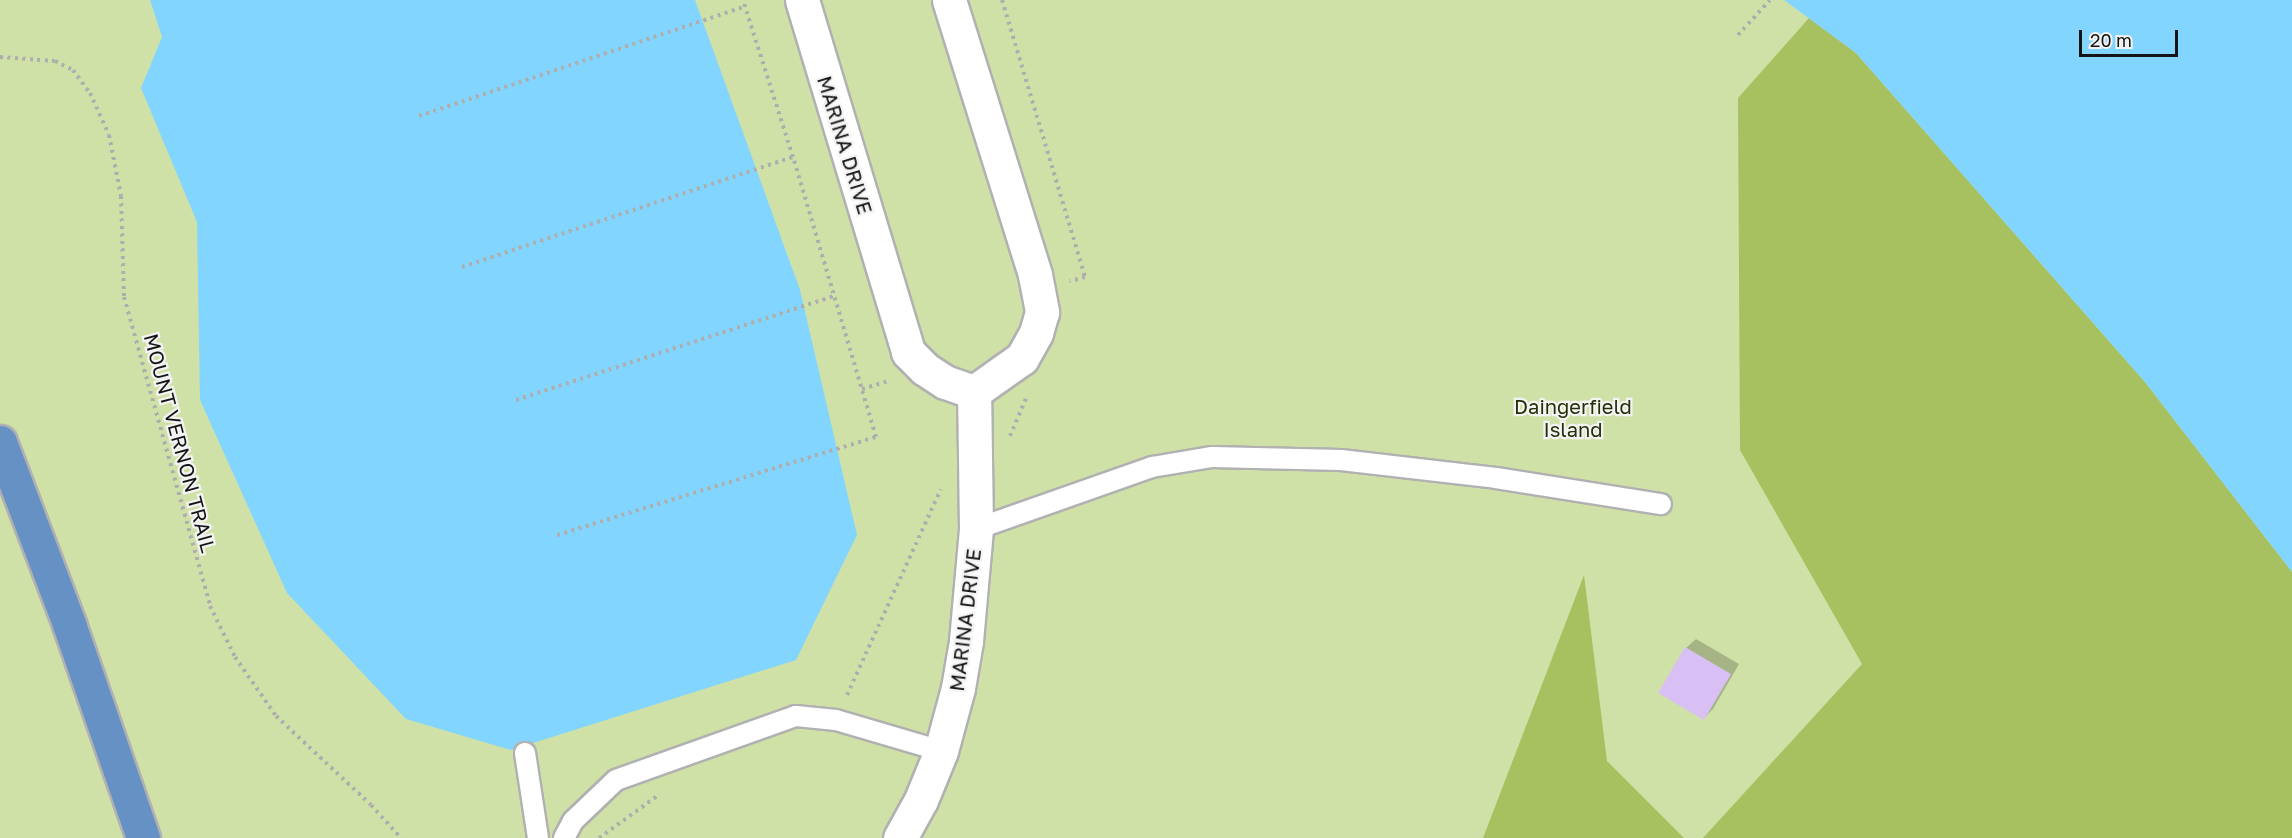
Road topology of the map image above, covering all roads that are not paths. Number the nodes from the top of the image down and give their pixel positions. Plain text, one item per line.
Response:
1 (802, 0) edge
2 (949, 0) edge
3 (974, 392) junction
4 (0, 442) edge
5 (1661, 504) dead end
6 (976, 529) junction
7 (941, 751) junction
8 (525, 753) dead end
9 (143, 838) edge
10 (538, 838) edge
11 (564, 838) edge
12 (900, 838) edge

1 - 3 street, MARINA DRIVE
2 - 3 street
3 - 6 street, MARINA DRIVE
4 - 9 highway
5 - 6 lane
6 - 7 street, MARINA DRIVE
7 - 11 lane
7 - 12 street, MARINA DRIVE
8 - 10 lane

